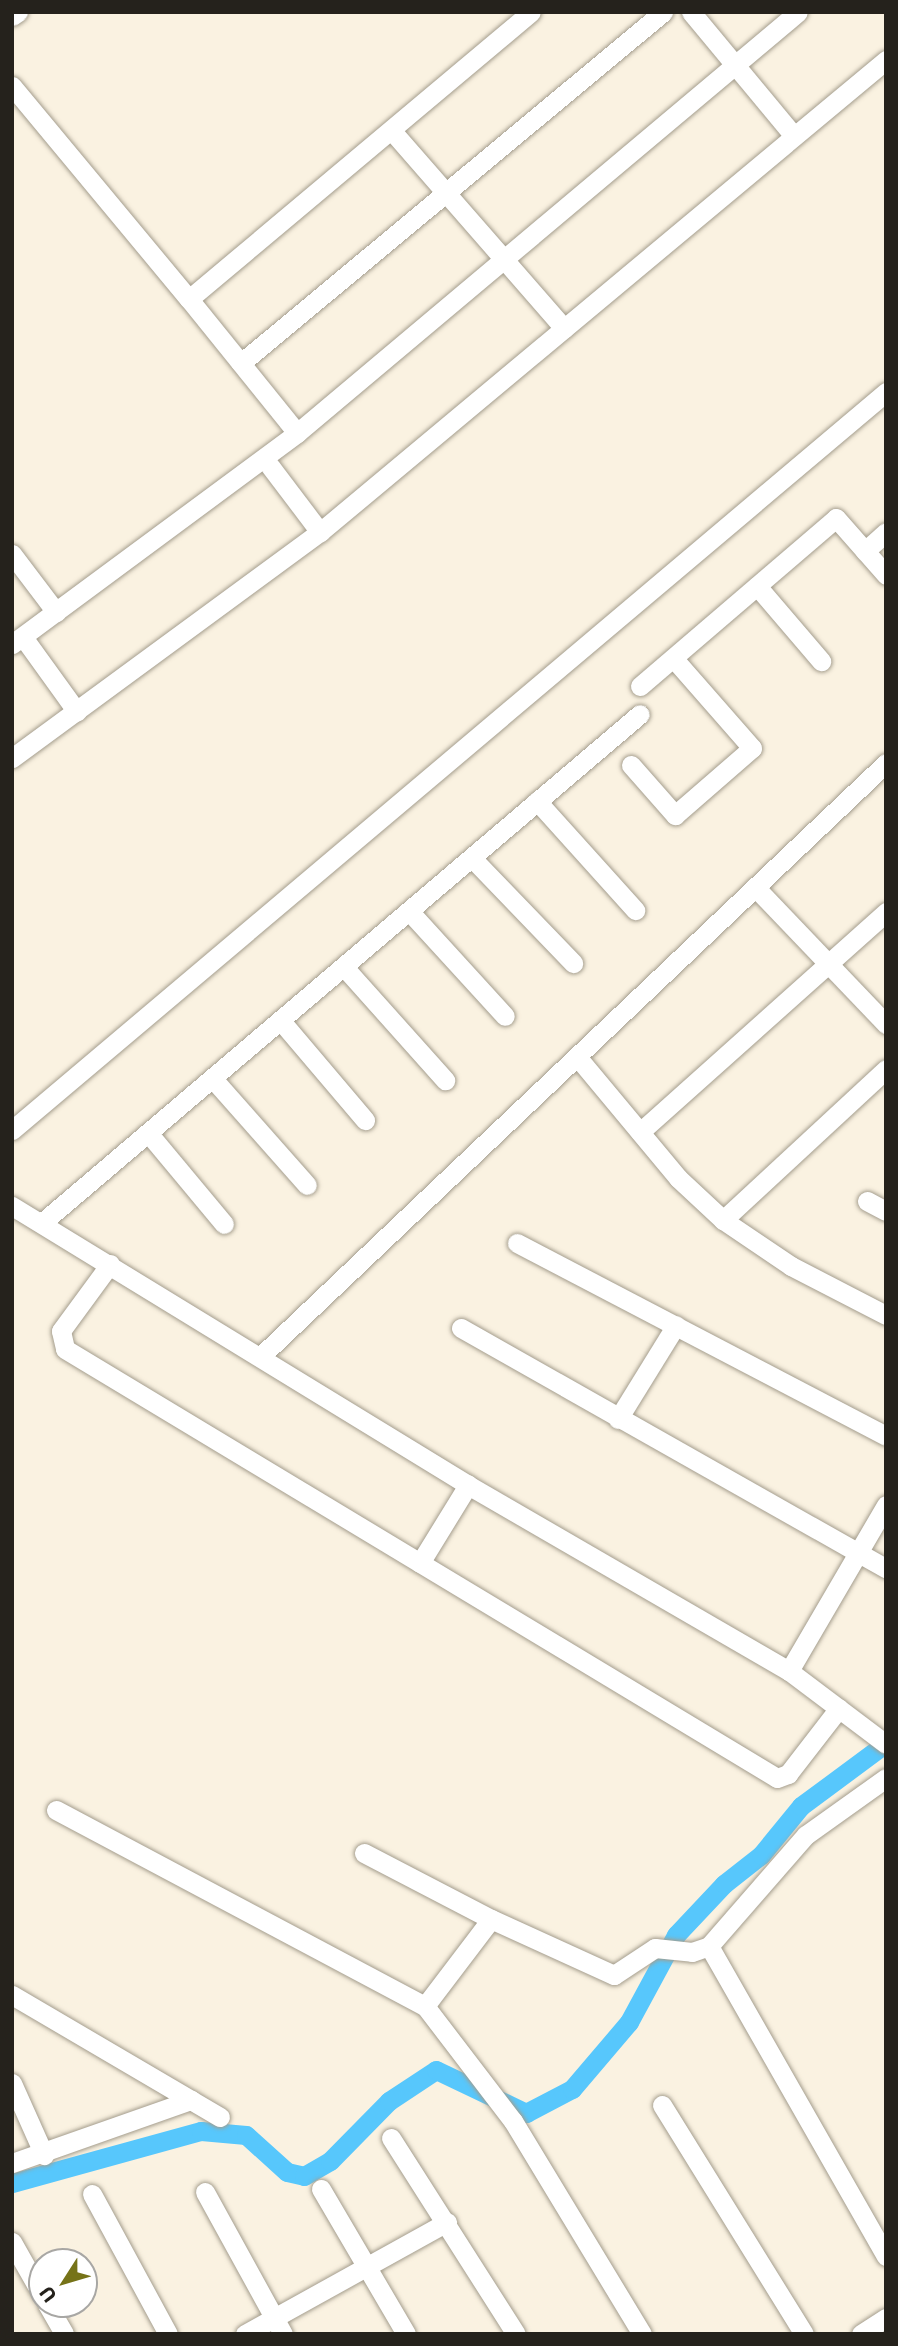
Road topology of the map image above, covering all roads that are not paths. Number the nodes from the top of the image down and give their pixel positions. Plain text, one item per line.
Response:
1 (18, 12) edge
2 (531, 12) edge
3 (663, 12) edge
4 (691, 12) edge
5 (798, 12) edge
6 (12, 16) edge
7 (886, 60) edge
8 (735, 65) junction
9 (12, 86) edge
10 (391, 131) junction
11 (794, 136) junction
12 (445, 194) junction
13 (500, 263) junction
14 (189, 299) junction
15 (564, 328) junction
16 (241, 363) junction
17 (886, 392) edge
18 (297, 433) junction
19 (270, 466) dead end
20 (320, 532) junction
21 (886, 532) edge
22 (865, 551) junction
23 (12, 554) edge
24 (886, 575) edge
25 (757, 586) junction
26 (55, 612) junction
27 (18, 640) edge
28 (674, 659) junction
29 (821, 661) dead end
30 (640, 686) dead end
31 (77, 712) junction
32 (640, 714) dead end
33 (12, 758) edge
34 (886, 763) edge
35 (631, 765) dead end
36 (537, 802) junction
37 (472, 858) junction
38 (755, 887) junction
39 (635, 910) dead end
40 (409, 911) junction
41 (886, 912) edge
42 (573, 963) dead end
43 (829, 966) junction
44 (344, 967) junction
45 (505, 1016) dead end
46 (281, 1021) junction
47 (886, 1024) edge
48 (579, 1059) junction
49 (886, 1069) edge
50 (214, 1080) junction
51 (445, 1080) dead end
52 (365, 1120) dead end
53 (12, 1130) edge
54 (640, 1132) junction
55 (149, 1134) junction
56 (307, 1185) dead end
57 (867, 1201) dead end
58 (12, 1206) edge
59 (886, 1211) edge
60 (723, 1220) junction
61 (44, 1221) junction
62 (224, 1224) dead end
63 (517, 1243) dead end
64 (110, 1264) junction
65 (886, 1315) edge
66 (676, 1325) junction
67 (461, 1328) dead end
68 (262, 1355) junction
69 (618, 1419) junction
70 (886, 1436) edge
71 (468, 1485) junction
72 (886, 1505) edge
73 (859, 1553) junction
74 (421, 1563) junction
75 (886, 1568) edge
76 (789, 1671) junction
77 (839, 1708) junction
78 (879, 1736) edge
79 (886, 1778) edge
80 (56, 1810) dead end
81 (364, 1853) dead end
82 (491, 1919) junction
83 (709, 1946) junction
84 (12, 1996) edge
85 (425, 2006) junction
86 (12, 2083) edge
87 (191, 2100) junction
88 (662, 2105) dead end
89 (220, 2117) dead end
90 (391, 2138) dead end
91 (44, 2155) junction
92 (12, 2163) edge
93 (321, 2189) dead end
94 (205, 2192) dead end
95 (92, 2194) dead end
96 (447, 2222) junction
97 (12, 2242) edge
98 (886, 2256) edge
99 (368, 2269) junction
100 (28, 2270) edge
101 (55, 2318) edge
102 (886, 2318) edge
103 (279, 2327) edge
104 (64, 2334) edge
105 (169, 2334) edge
106 (245, 2334) edge
107 (406, 2334) edge
108 (516, 2334) edge
109 (642, 2334) edge
110 (804, 2334) edge
111 (861, 2334) edge

1 - 6 street
2 - 10 street
3 - 12 street
4 - 8 street
5 - 8 street
7 - 11 street
8 - 11 street
8 - 13 street
9 - 14 street
10 - 12 street
10 - 14 street
11 - 15 street
12 - 13 street
12 - 16 street
13 - 15 street
13 - 18 street
14 - 16 street
15 - 20 street
16 - 18 street
17 - 53 street
18 - 26 street
19 - 20 street
20 - 31 street
21 - 22 street
22 - 24 street
22 - 25 street
23 - 26 street
25 - 28 street
25 - 29 street
26 - 27 street
27 - 31 street
28 - 30 street
28 - 35 street
31 - 33 street
32 - 36 street
34 - 38 street
36 - 37 street
36 - 39 street
37 - 40 street
37 - 42 street
38 - 43 street
38 - 48 street
40 - 44 street
40 - 45 street
41 - 43 street
43 - 47 street
43 - 54 street
44 - 46 street
44 - 51 street
46 - 50 street
46 - 52 street
48 - 54 street
48 - 68 street
49 - 60 street
50 - 55 street
50 - 56 street
54 - 60 street
55 - 61 street
55 - 62 street
57 - 59 street
58 - 61 street
60 - 65 street
61 - 64 street
63 - 66 street
64 - 68 street
64 - 74 street
66 - 69 street
66 - 70 street
67 - 69 street
68 - 71 street
69 - 73 street
71 - 74 street
71 - 76 street
72 - 73 street
73 - 75 street
73 - 76 street
74 - 77 street
76 - 77 street
77 - 78 street
79 - 83 street
80 - 85 street
81 - 82 street
82 - 83 street
82 - 85 street
83 - 98 street
84 - 87 street
85 - 109 street
86 - 91 street
87 - 89 street
87 - 91 street
88 - 110 street
90 - 96 street
91 - 92 street
93 - 99 street
94 - 103 street
95 - 105 street
96 - 99 street
96 - 108 street
97 - 100 street
99 - 103 street
99 - 107 street
101 - 104 street
102 - 111 street
103 - 106 street

